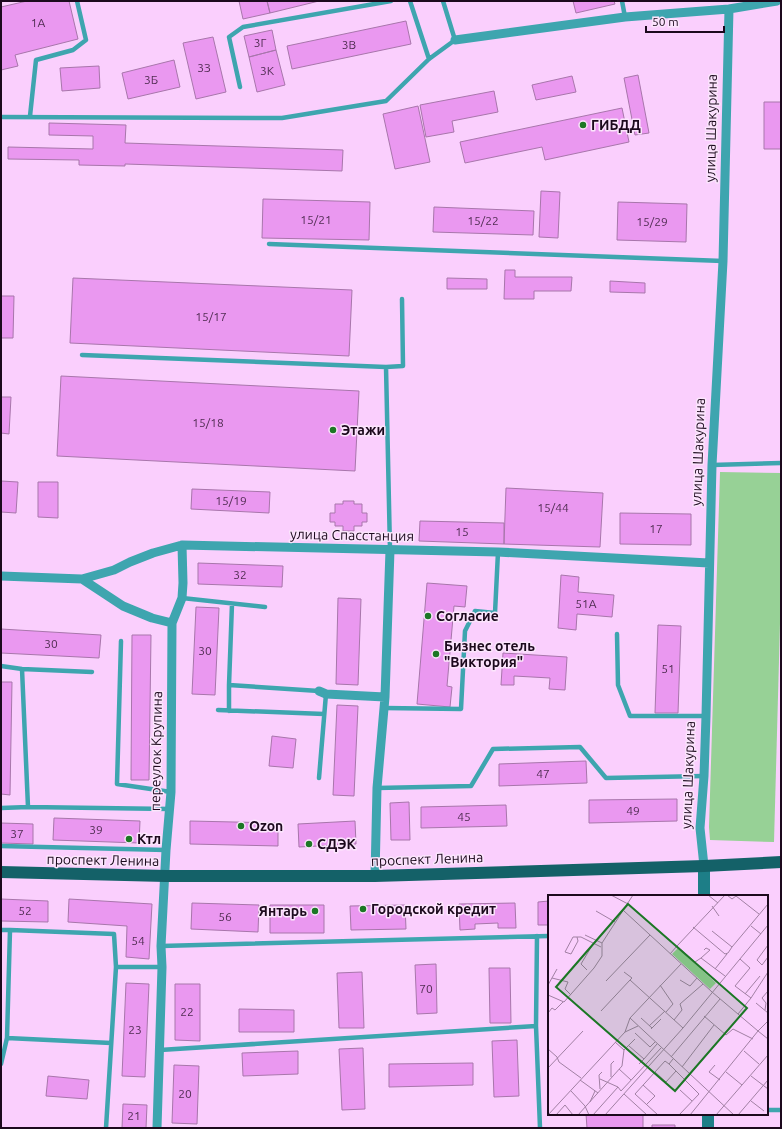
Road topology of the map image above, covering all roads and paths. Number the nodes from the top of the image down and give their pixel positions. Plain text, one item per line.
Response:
1 (77, 1) edge
2 (391, 1) edge
3 (410, 1) edge
4 (443, 1) edge
5 (622, 1) edge
6 (777, 1) edge
7 (729, 8) junction
8 (625, 17) junction
9 (455, 40) junction
10 (430, 59) junction
11 (240, 87) dead end
12 (30, 116) junction
13 (1, 117) edge
14 (269, 244) dead end
15 (723, 261) junction
16 (402, 299) dead end
17 (82, 355) dead end
18 (386, 367) junction
19 (781, 463) edge
20 (712, 465) junction
21 (182, 545) junction
22 (390, 550) junction
23 (498, 552) junction
24 (709, 563) junction
25 (1, 576) edge
26 (82, 580) junction
27 (182, 598) junction
28 (232, 604) junction
29 (265, 607) dead end
30 (172, 623) junction
31 (617, 634) dead end
32 (121, 641) dead end
33 (1, 666) edge
34 (22, 669) junction
35 (92, 672) dead end
36 (229, 685) junction
37 (322, 692) junction
38 (385, 697) junction
39 (384, 708) junction
40 (218, 710) dead end
41 (230, 711) junction
42 (324, 714) junction
43 (706, 716) junction
44 (704, 776) junction
45 (319, 778) dead end
46 (377, 788) junction
47 (171, 792) junction
48 (28, 807) junction
49 (1, 808) edge
50 (170, 809) junction
51 (1, 846) edge
52 (166, 850) junction
53 (781, 862) edge
54 (704, 866) junction
55 (1, 872) edge
56 (166, 876) junction
57 (375, 876) junction
58 (704, 895) edge
59 (1, 930) edge
60 (10, 930) junction
61 (537, 936) junction
62 (548, 936) edge
63 (161, 946) junction
64 (116, 967) junction
65 (162, 967) junction
66 (536, 1026) junction
67 (7, 1038) junction
68 (111, 1043) junction
69 (160, 1050) junction
70 (1, 1064) edge
71 (768, 1110) edge
72 (781, 1110) edge
73 (708, 1115) edge
74 (106, 1128) edge
75 (158, 1128) edge
76 (540, 1128) edge
77 (708, 1128) edge

1 - 12 lane
2 - 11 lane
3 - 10 lane
4 - 9 lane
5 - 8 lane
6 - 7 street
7 - 8 street
7 - 15 street, улица Шакурина
8 - 9 street
9 - 10 lane
10 - 12 lane
12 - 13 lane
14 - 15 lane
15 - 20 street, улица Шакурина
16 - 18 lane
17 - 18 lane
18 - 22 lane
19 - 20 lane
20 - 24 street, улица Шакурина
21 - 22 street, улица Спасстанция
21 - 26 street, улица Спасстанция
21 - 27 street, переулок Крупина
22 - 23 street, улица Спасстанция
22 - 38 street
23 - 24 street, улица Спасстанция
23 - 39 lane
24 - 43 street, улица Шакурина
25 - 26 street, улица Спасстанция
26 - 30 street
27 - 28 lane
27 - 30 street, переулок Крупина
28 - 29 lane
28 - 36 lane
30 - 47 street, переулок Крупина
31 - 43 lane
32 - 47 lane
33 - 34 lane
34 - 35 lane
34 - 48 lane
36 - 37 lane
36 - 41 lane
37 - 38 street
37 - 42 lane
38 - 39 street
39 - 46 street
40 - 41 lane
41 - 42 lane
42 - 45 lane
43 - 44 street, улица Шакурина
44 - 46 lane
44 - 54 street, улица Шакурина
46 - 57 street
47 - 50 street, переулок Крупина
48 - 49 lane
48 - 50 lane
50 - 52 street, переулок Крупина
51 - 52 lane
52 - 56 street, переулок Крупина
53 - 54 main road, проспект Ленина
54 - 57 main road, проспект Ленина
54 - 58 main road, улица Шакурина
55 - 56 main road, проспект Ленина
56 - 57 main road, проспект Ленина
56 - 63 street, переулок Крупина
59 - 60 lane
60 - 64 lane
60 - 67 lane
61 - 62 lane
61 - 63 lane
61 - 66 lane
63 - 65 street, переулок Крупина
64 - 65 lane
64 - 68 lane
65 - 69 street, переулок Крупина
66 - 69 lane
66 - 76 lane
67 - 68 lane
67 - 70 lane
68 - 74 lane
69 - 75 street, переулок Крупина
71 - 72 lane
73 - 77 main road

